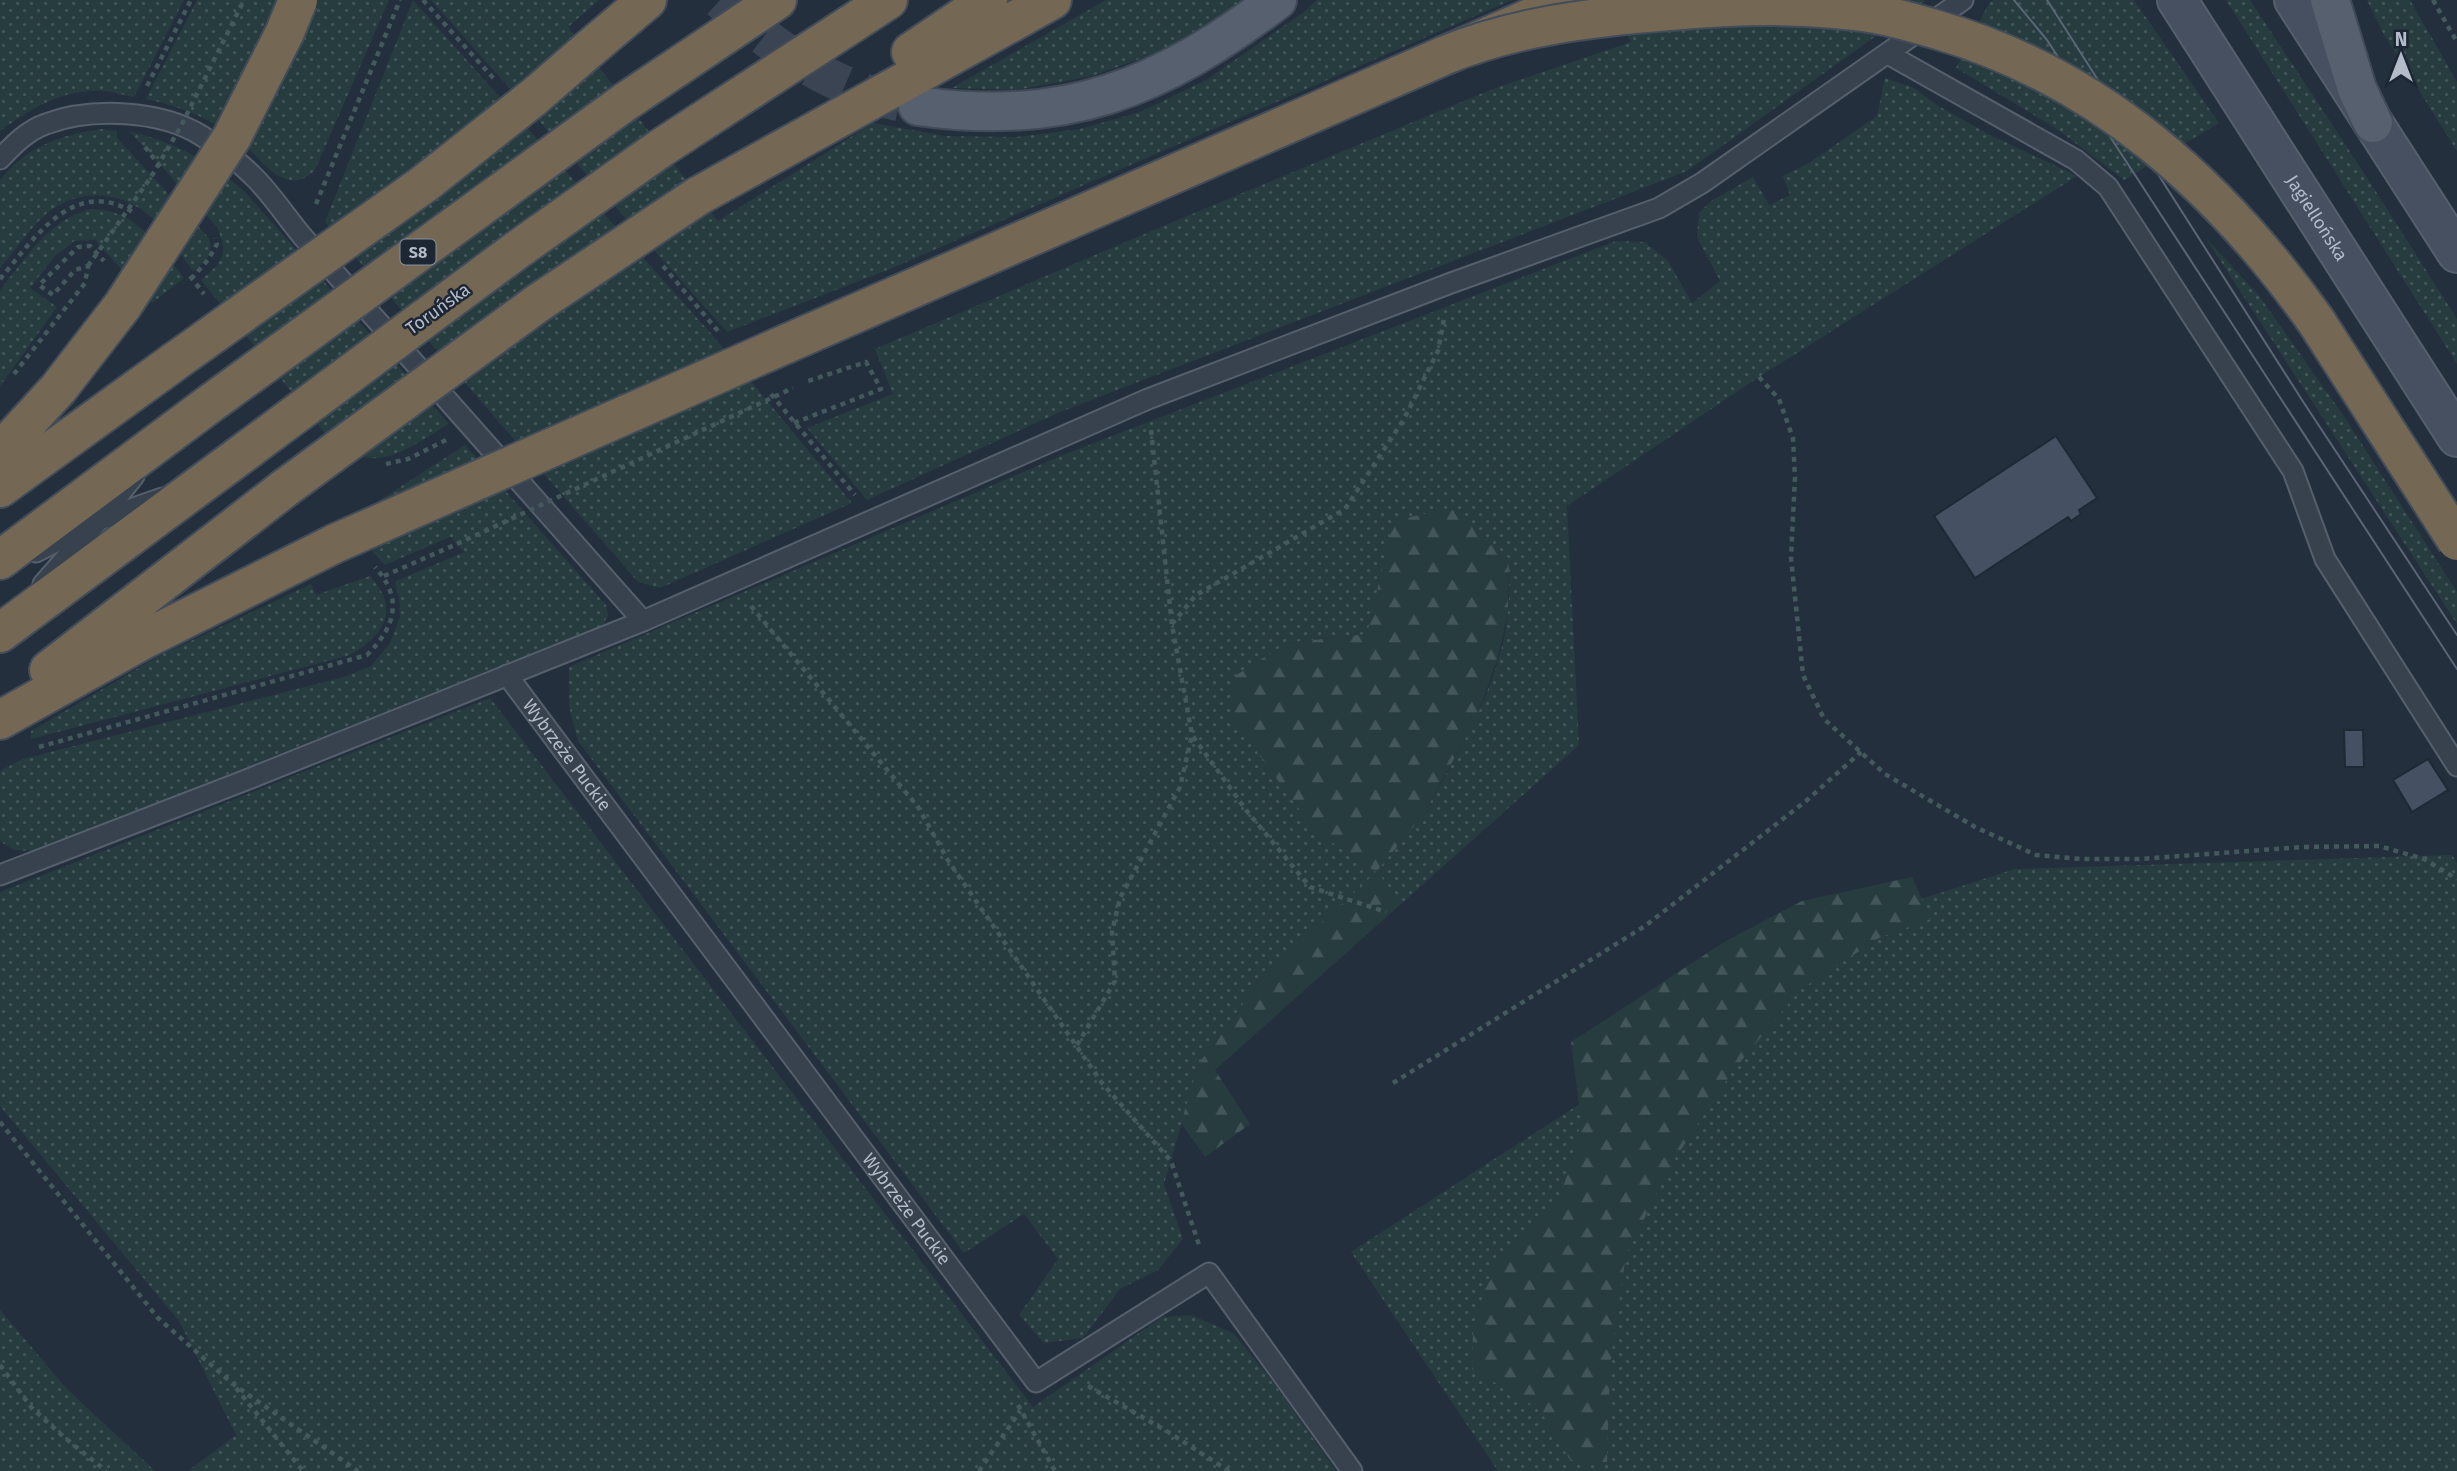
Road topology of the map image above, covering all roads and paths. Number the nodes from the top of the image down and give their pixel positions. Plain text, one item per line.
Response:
1 (191, 0) edge
2 (244, 0) edge
3 (298, 0) edge
4 (400, 0) edge
5 (647, 0) edge
6 (777, 0) edge
7 (888, 0) edge
8 (988, 0) edge
9 (1052, 0) edge
10 (1277, 0) edge
11 (1570, 0) edge
12 (1964, 0) edge
13 (2177, 0) edge
14 (2294, 0) edge
15 (2330, 0) edge
16 (2433, 0) edge
17 (2457, 42) edge
18 (1888, 54) junction
19 (1443, 56) junction
20 (918, 106) tunnel mouth
21 (132, 114) junction
22 (2373, 123) junction
23 (0, 159) edge
24 (698, 196) junction
25 (303, 237) junction
26 (2457, 253) edge
27 (60, 263) dead end
28 (88, 266) junction
29 (1451, 283) junction
30 (1759, 377) dead end
31 (9, 380) dead end
32 (807, 382) dead end
33 (794, 387) dead end
34 (1148, 399) junction
35 (794, 423) dead end
36 (2457, 437) edge
37 (161, 440) junction
38 (0, 452) edge
39 (200, 484) junction
40 (0, 488) edge
41 (99, 520) junction
42 (2457, 541) edge
43 (0, 560) edge
44 (374, 566) dead end
45 (0, 569) edge
46 (384, 576) junction
47 (731, 582) junction
48 (643, 621) junction
49 (1172, 625) junction
50 (0, 633) edge
51 (507, 675) junction
52 (0, 708) edge
53 (0, 720) edge
54 (1192, 735) junction
55 (34, 748) dead end
56 (1861, 752) junction
57 (2457, 766) edge
58 (0, 875) edge
59 (2457, 879) edge
60 (1386, 912) dead end
61 (1077, 1045) junction
62 (1393, 1083) dead end
63 (0, 1122) edge
64 (1209, 1273) junction
65 (0, 1365) edge
66 (1057, 1368) junction
67 (233, 1384) junction
68 (1020, 1412) dead end
69 (106, 1471) edge
70 (303, 1471) edge
71 (358, 1471) edge
72 (979, 1471) edge
73 (1229, 1471) edge
74 (1352, 1471) edge

1 - 21 path
2 - 28 path, bridge
3 - 38 highway, bridge
4 - 25 path
5 - 40 highway, bridge
6 - 37 highway, S8, bridge
7 - 39 highway, Toruńska, bridge
8 - 24 highway
9 - 24 highway
10 - 20 main road
11 - 19 highway, bridge
12 - 18 lane
13 - 36 main road, Jagiellońska
14 - 22 main road
15 - 22 main road
16 - 17 path
18 - 29 lane
18 - 57 lane
19 - 42 highway, bridge
19 - 53 highway, bridge
21 - 23 lane
21 - 25 lane
22 - 26 main road
24 - 52 highway, bridge
25 - 48 lane
27 - 28 path
28 - 31 path
29 - 34 lane
29 - 49 path
30 - 56 path
32 - 35 path
33 - 46 path, bridge
34 - 47 lane
34 - 49 path
37 - 41 lane
37 - 43 highway, S8
39 - 41 lane
39 - 50 highway, Toruńska
41 - 45 lane
41 - 50 lane
44 - 46 path
46 - 55 path
47 - 48 lane
47 - 61 path
48 - 51 lane
49 - 54 path
51 - 58 lane
51 - 66 lane, Wybrzeże Puckie
54 - 60 path
54 - 61 path
56 - 59 path
56 - 62 path
61 - 64 path
63 - 67 path
64 - 66 lane, Wybrzeże Puckie
64 - 74 lane
65 - 69 path
66 - 73 path
67 - 70 path
67 - 71 path
68 - 72 path

